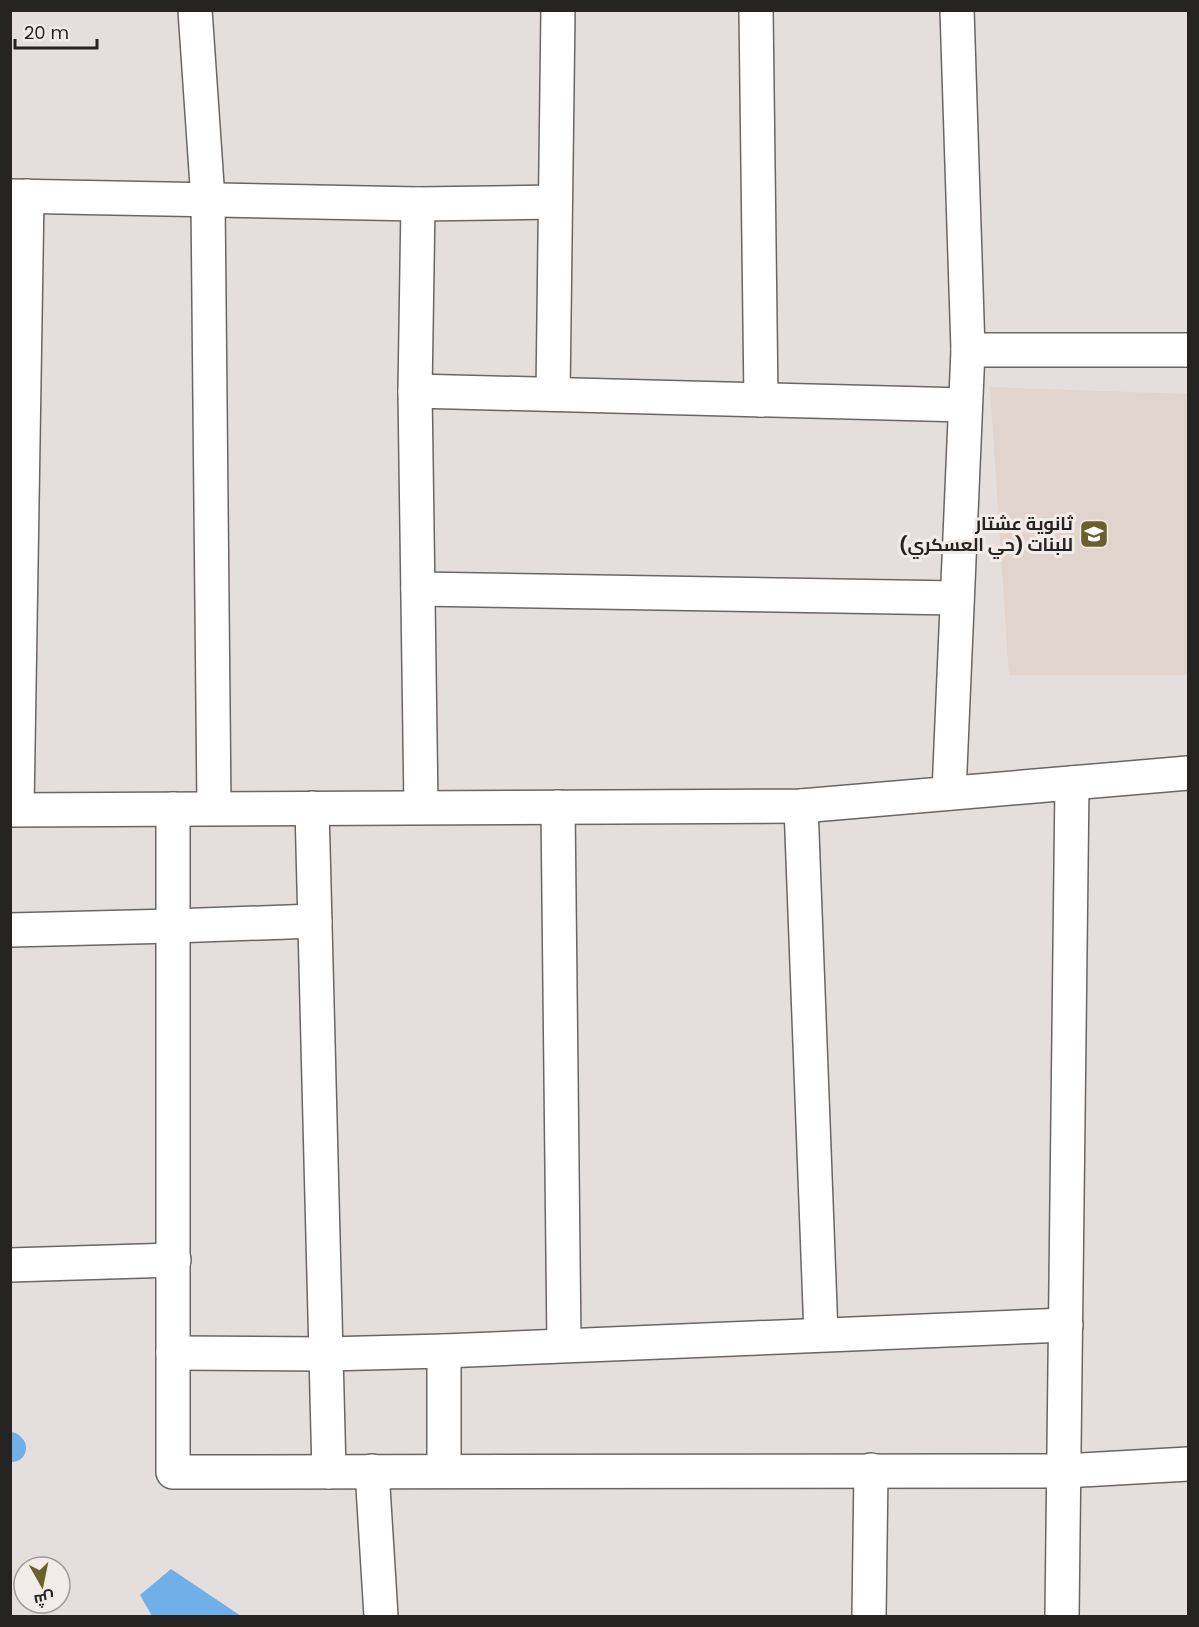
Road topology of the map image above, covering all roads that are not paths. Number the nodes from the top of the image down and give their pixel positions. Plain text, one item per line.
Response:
1 (195, 10) edge
2 (558, 10) edge
3 (756, 10) edge
4 (957, 10) edge
5 (19, 196) edge
6 (208, 200) junction
7 (555, 202) junction
8 (418, 204) junction
9 (968, 350) junction
10 (1188, 350) edge
11 (415, 391) junction
12 (553, 394) junction
13 (761, 400) junction
14 (965, 405) junction
15 (17, 410) edge
16 (418, 589) junction
17 (957, 598) junction
18 (15, 605) edge
19 (1188, 773) edge
20 (1072, 783) junction
21 (948, 793) junction
22 (801, 806) junction
23 (421, 807) junction
24 (558, 807) junction
25 (214, 808) junction
26 (312, 808) junction
27 (14, 809) edge
28 (173, 809) junction
29 (315, 921) junction
30 (173, 926) junction
31 (10, 930) edge
32 (174, 1260) junction
33 (10, 1264) edge
34 (1066, 1325) junction
35 (821, 1334) junction
36 (564, 1345) junction
37 (444, 1351) junction
38 (173, 1353) junction
39 (326, 1354) junction
40 (1188, 1464) edge
41 (871, 1470) junction
42 (1064, 1470) junction
43 (372, 1471) junction
44 (444, 1471) junction
45 (329, 1472) junction
46 (381, 1617) edge
47 (869, 1617) edge
48 (1062, 1617) edge

1 - 6 street
2 - 7 street
3 - 13 street
4 - 9 street
5 - 6 street
5 - 15 street
6 - 8 street
6 - 25 street
7 - 8 street
7 - 12 street
8 - 11 street
9 - 10 street
9 - 14 street
11 - 12 street
11 - 16 street
12 - 13 street
13 - 14 street
14 - 17 street
15 - 18 street
16 - 17 street
16 - 23 street
17 - 21 street
18 - 27 street
19 - 20 street
20 - 21 street
20 - 34 street
21 - 22 street
22 - 24 street
22 - 35 street
23 - 24 street
23 - 26 street
24 - 36 street
25 - 26 street
25 - 28 street
26 - 29 street
27 - 28 street
28 - 30 street
29 - 30 street
29 - 39 street
30 - 31 street
30 - 32 street
32 - 33 street
32 - 38 street
34 - 35 street
34 - 42 street
35 - 36 street
36 - 37 street
37 - 39 street
37 - 44 street
38 - 39 street
38 - 45 street
39 - 45 street
40 - 42 street
41 - 42 street
41 - 44 street
41 - 47 street
42 - 48 street
43 - 44 street
43 - 45 street
43 - 46 street

